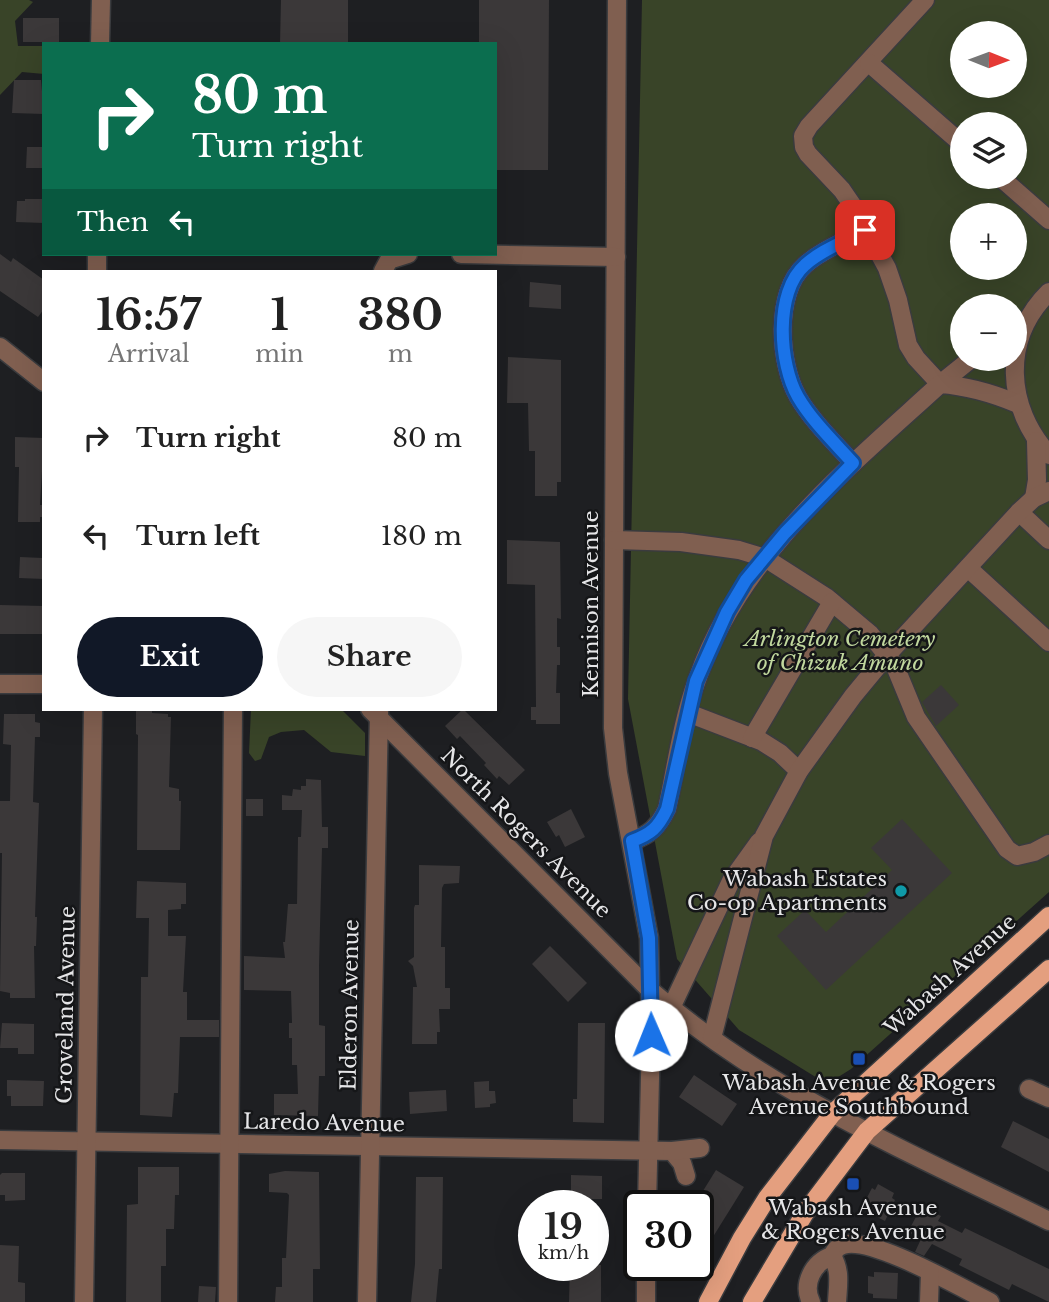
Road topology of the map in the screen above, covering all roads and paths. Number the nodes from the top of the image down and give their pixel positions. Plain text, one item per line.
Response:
1 (101, 0) edge
2 (617, 0) edge
3 (925, 0) edge
4 (100, 42) edge
5 (869, 63) junction
6 (950, 134) edge
7 (1014, 189) edge
8 (1049, 220) edge
9 (865, 230) junction
10 (497, 255) edge
11 (404, 256) edge
12 (616, 257) junction
13 (386, 266) edge
14 (1049, 292) edge
15 (1027, 316) edge
16 (1, 350) edge
17 (956, 371) edge
18 (1014, 371) edge
19 (42, 381) edge
20 (940, 384) junction
21 (1018, 404) junction
22 (1037, 441) junction
23 (1049, 455) edge
24 (853, 463) junction
25 (1041, 494) edge
26 (1019, 512) junction
27 (614, 540) junction
28 (1049, 540) edge
29 (765, 558) junction
30 (968, 568) junction
31 (832, 602) junction
32 (1049, 642) edge
33 (887, 655) junction
34 (0, 684) edge
35 (42, 684) edge
36 (93, 711) edge
37 (233, 711) edge
38 (376, 712) edge
39 (688, 713) junction
40 (752, 738) junction
41 (799, 771) junction
42 (764, 836) junction
43 (632, 841) junction
44 (1049, 844) edge
45 (1049, 917) edge
46 (1049, 969) edge
47 (650, 990) junction
48 (671, 1008) junction
49 (712, 1038) junction
50 (1029, 1089) dead end
51 (1049, 1098) edge
52 (832, 1114) junction
53 (867, 1132) junction
54 (0, 1140) edge
55 (86, 1140) junction
56 (230, 1144) junction
57 (370, 1145) junction
58 (700, 1148) dead end
59 (672, 1151) junction
60 (648, 1152) junction
61 (686, 1176) dead end
62 (647, 1190) edge
63 (1049, 1221) edge
64 (832, 1256) junction
65 (930, 1273) junction
66 (646, 1281) edge
67 (84, 1302) edge
68 (228, 1302) edge
69 (367, 1302) edge
70 (646, 1302) edge
71 (708, 1302) edge
72 (752, 1302) edge
73 (811, 1302) edge
74 (837, 1302) edge
75 (929, 1302) edge
76 (990, 1302) edge

1 - 4 street
2 - 12 street, Kennison Avenue
3 - 5 street
5 - 6 street
5 - 9 street
7 - 8 street
9 - 20 street
9 - 24 street
10 - 12 street
11 - 13 street
12 - 27 street, Kennison Avenue
14 - 15 street
16 - 19 street
17 - 20 street
18 - 21 street
20 - 21 street
20 - 24 street
21 - 22 street
22 - 23 street
22 - 25 street
24 - 29 street
25 - 26 street
26 - 28 street
26 - 30 street
27 - 29 street
27 - 43 street, Kennison Avenue
29 - 31 street
29 - 39 street
30 - 32 street
30 - 33 street
31 - 33 street
31 - 40 street
33 - 41 street
33 - 44 street
34 - 35 street
36 - 55 street, Groveland Avenue
37 - 56 street
38 - 47 street, North Rogers Avenue
38 - 57 street, Elderon Avenue
39 - 40 street
39 - 43 street
40 - 41 street
41 - 42 street
42 - 48 street
42 - 49 street
43 - 47 street, Kennison Avenue
45 - 52 main road, Wabash Avenue
46 - 53 main road
47 - 48 street, North Rogers Avenue
47 - 60 street, Kennison Avenue
48 - 49 street, North Rogers Avenue
49 - 52 street, North Rogers Avenue
50 - 51 street
52 - 53 street, North Rogers Avenue
52 - 71 main road, Wabash Avenue
53 - 63 street, North Rogers Avenue
53 - 72 main road
54 - 55 street, Laredo Avenue
55 - 56 street, Laredo Avenue
55 - 67 street, Groveland Avenue
56 - 57 street, Laredo Avenue
56 - 68 street
57 - 60 street, Laredo Avenue
57 - 69 street, Elderon Avenue
58 - 59 street, Laredo Avenue
59 - 60 street, Laredo Avenue
59 - 61 street
60 - 62 street, Kennison Avenue
64 - 65 street
64 - 73 street
64 - 74 street
65 - 75 street
65 - 76 street
66 - 70 street

